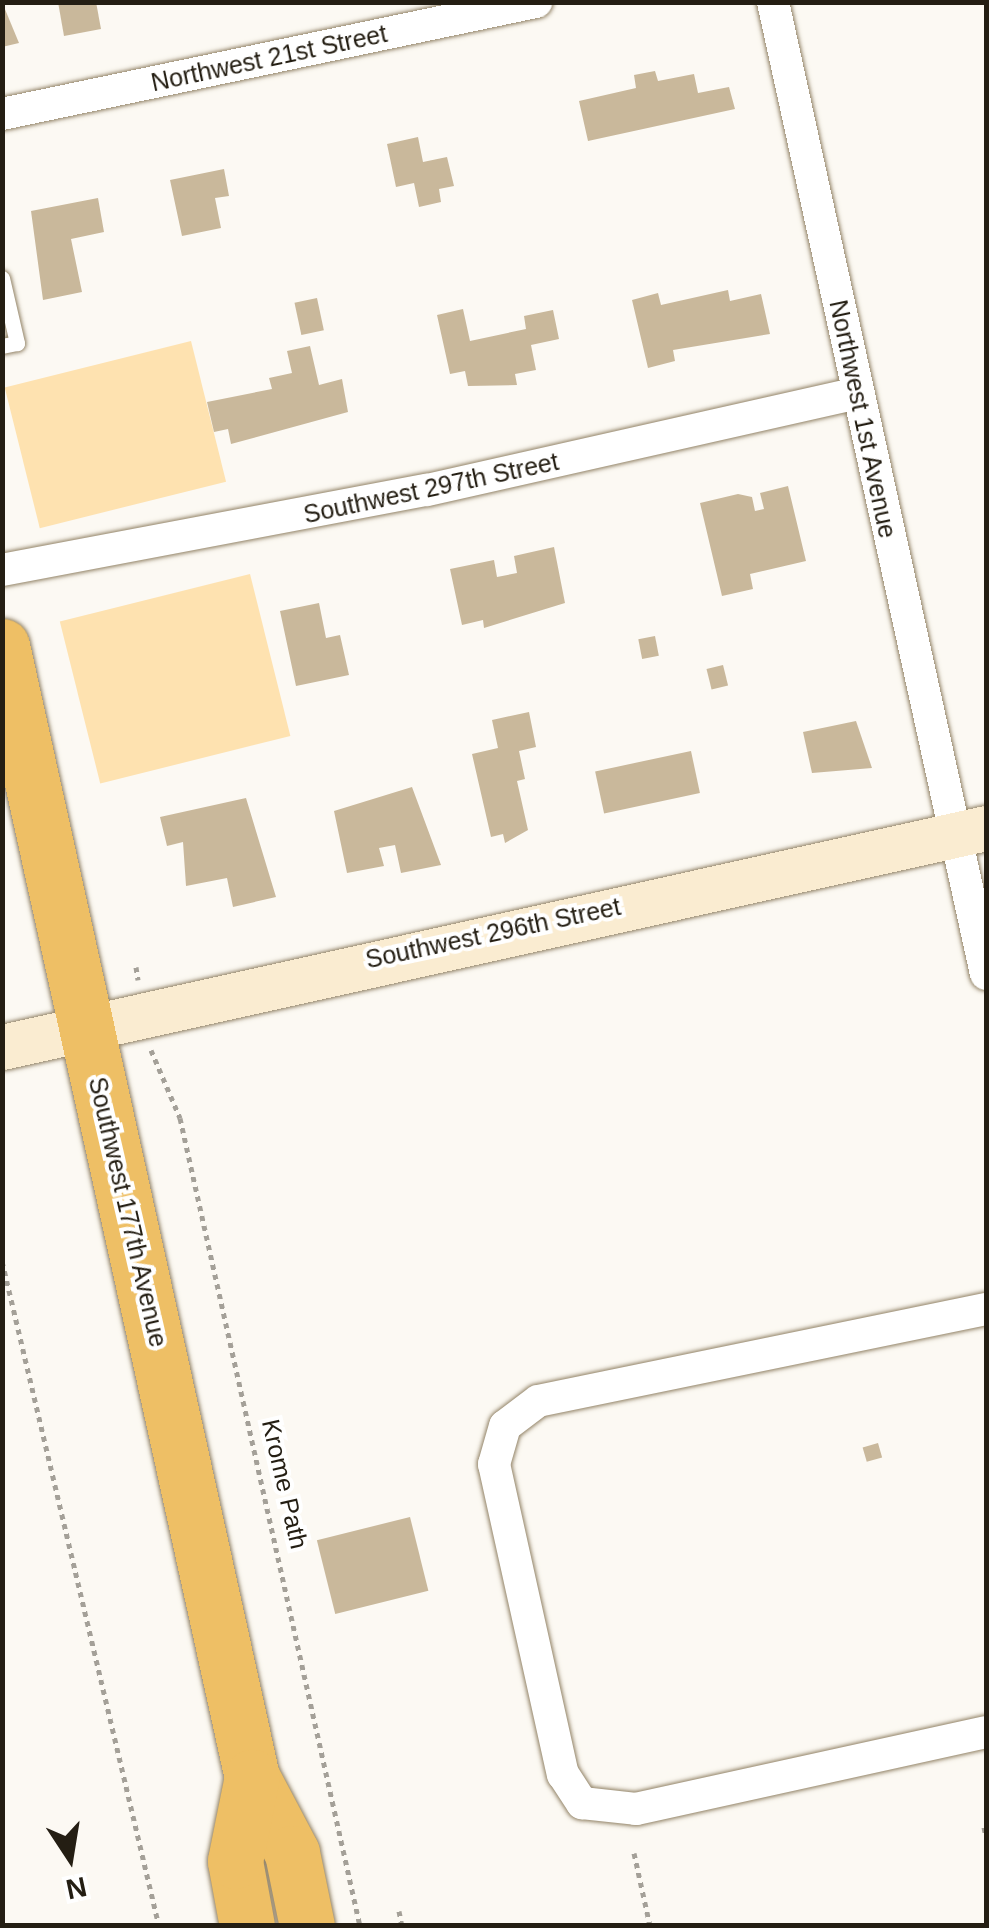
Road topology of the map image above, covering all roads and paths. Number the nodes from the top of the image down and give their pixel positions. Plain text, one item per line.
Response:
1 (536, 2) edge
2 (773, 2) edge
3 (2, 114) edge
4 (2, 278) edge
5 (2, 346) edge
6 (857, 394) junction
7 (2, 570) edge
8 (2, 646) edge
9 (971, 831) edge
10 (986, 974) edge
11 (84, 1026) junction
12 (2, 1047) edge
13 (153, 1057) dead end
14 (2, 1261) edge
15 (986, 1309) edge
16 (986, 1732) edge
17 (252, 1777) junction
18 (984, 1827) edge
19 (986, 1837) edge
20 (634, 1853) dead end
21 (399, 1911) dead end
22 (160, 1926) edge
23 (246, 1926) edge
24 (307, 1926) edge
25 (360, 1926) edge
26 (402, 1926) edge
27 (650, 1926) edge

1 - 3 street, Northwest 21st Street
2 - 6 street, Northwest 1st Avenue
4 - 5 lane
6 - 7 street, Southwest 297th Street
6 - 9 street, Northwest 1st Avenue
8 - 11 highway, Southwest 177th Avenue
9 - 10 street, Northwest 1st Avenue
9 - 11 street, Southwest 296th Street
11 - 12 street, Southwest 296th Street
11 - 17 highway, Southwest 177th Avenue
13 - 25 path, Krome Path
14 - 22 path
15 - 16 street
17 - 23 highway, Southwest 177th Avenue
17 - 24 highway, Southwest 177th Avenue
18 - 19 path
20 - 27 path
21 - 26 path

